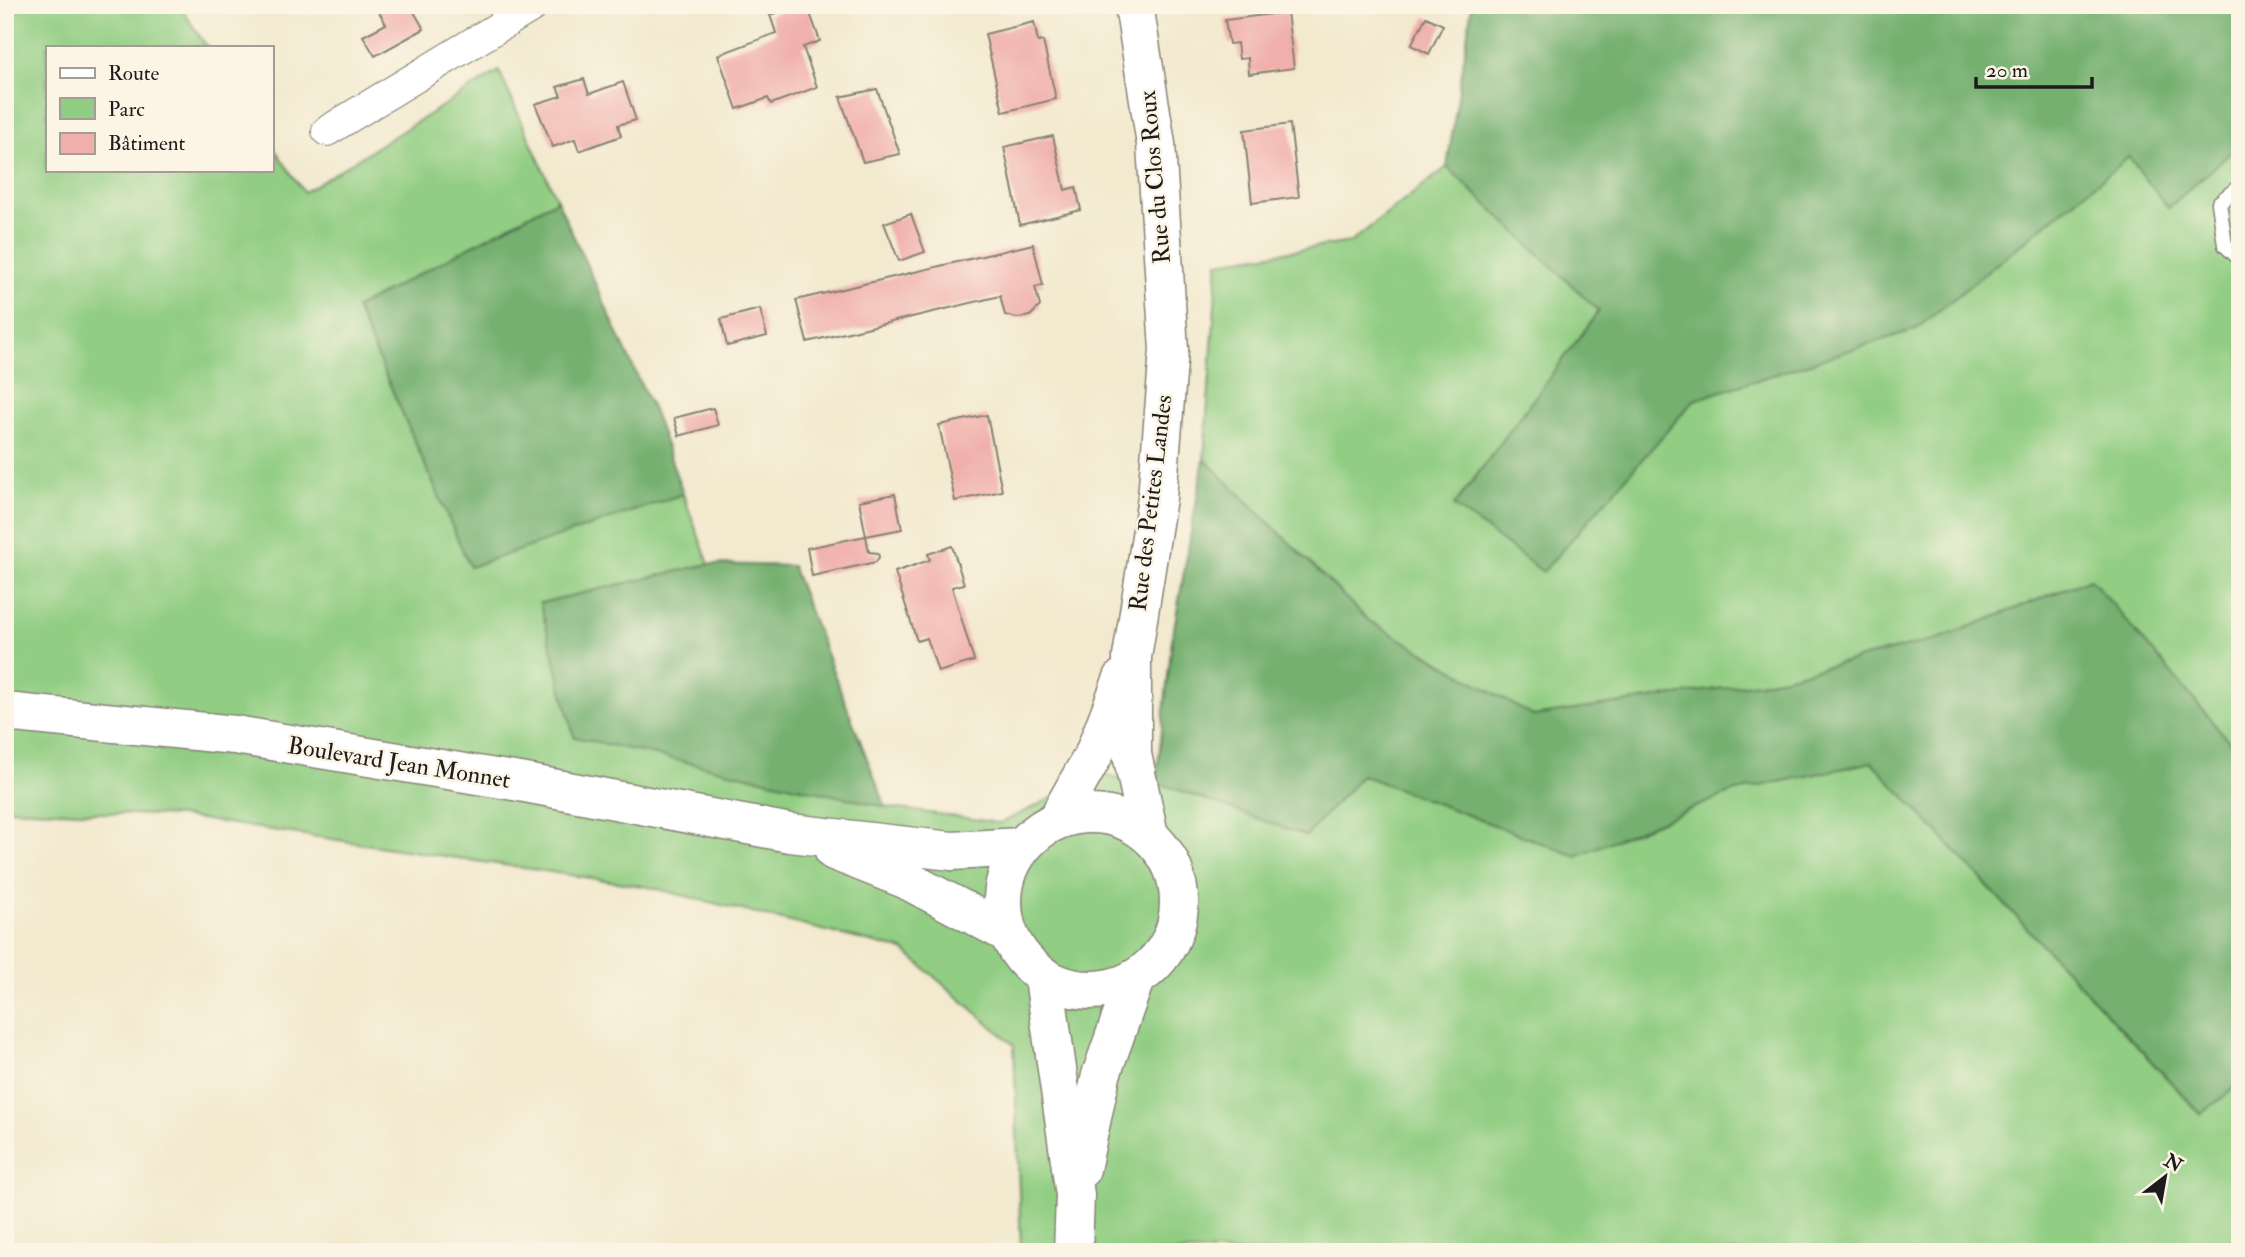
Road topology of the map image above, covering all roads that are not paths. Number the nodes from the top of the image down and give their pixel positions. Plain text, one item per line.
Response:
1 (535, 5) edge
2 (1134, 5) edge
3 (327, 131) dead end
4 (2240, 186) edge
5 (2240, 259) edge
6 (1169, 350) joint
7 (1132, 657) junction
8 (5, 712) edge
9 (1057, 820) junction
10 (790, 834) junction
11 (1149, 835) junction
12 (1020, 847) junction
13 (1007, 933) junction
14 (1044, 978) junction
15 (1135, 979) junction
16 (1075, 1195) junction
17 (1073, 1252) edge

1 - 3 street
2 - 6 main road, Rue du Clos Roux
4 - 5 lane
6 - 7 main road, Rue des Petites Landes
7 - 9 main road, Rue des Petites Landes
7 - 11 main road, Rue des Petites Landes
8 - 10 main road, Boulevard Jean Monnet
9 - 11 main road
9 - 12 main road
10 - 12 main road, Boulevard Jean Monnet
10 - 13 main road, Boulevard Jean Monnet
11 - 15 main road
12 - 13 main road
13 - 14 main road
14 - 15 main road
14 - 16 main road
15 - 16 main road
16 - 17 main road

